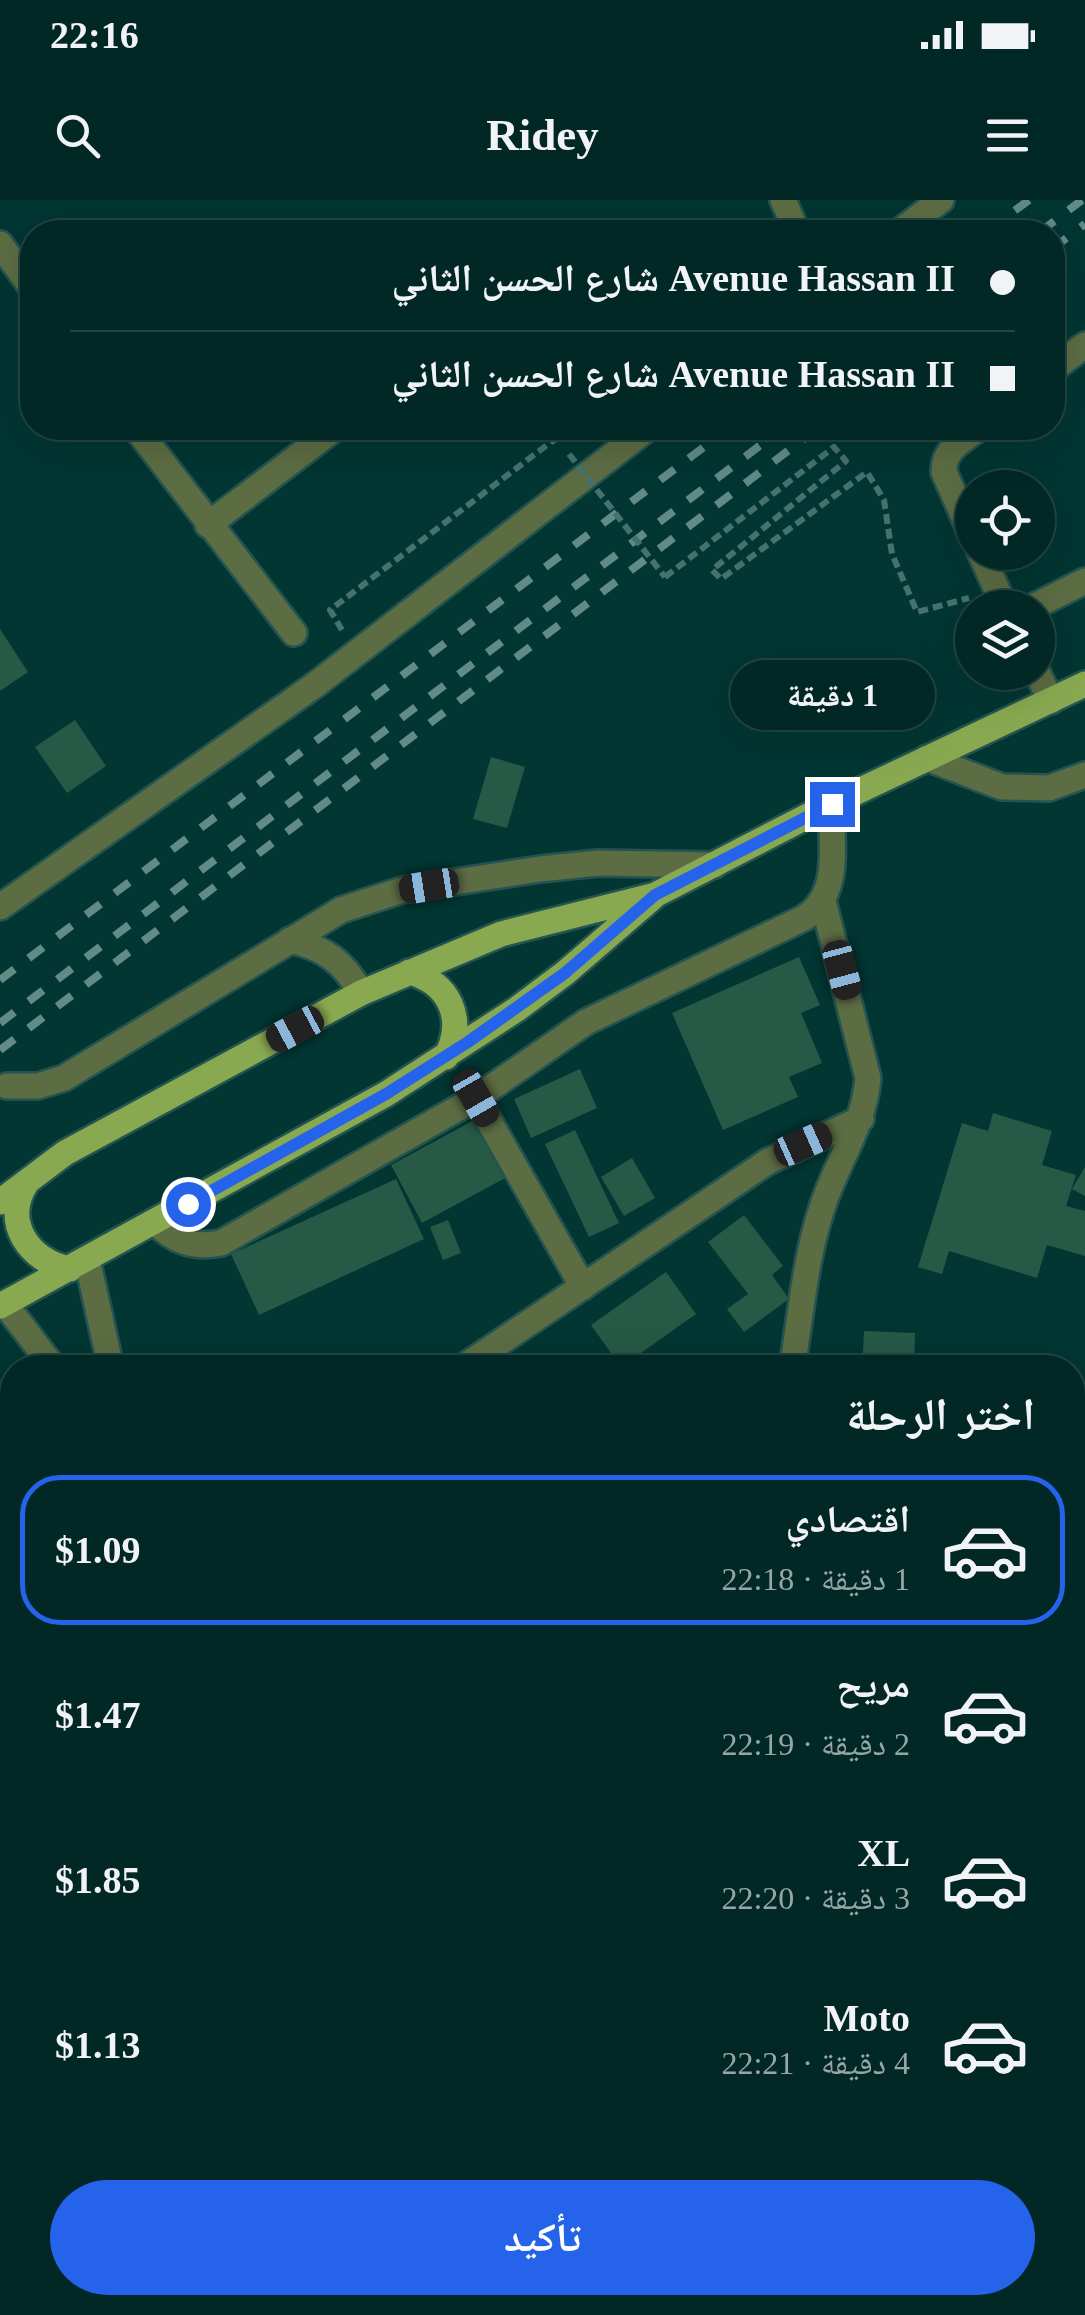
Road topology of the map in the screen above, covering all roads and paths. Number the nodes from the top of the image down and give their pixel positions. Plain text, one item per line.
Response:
1 (941, 200) edge
2 (915, 220) edge
3 (0, 244) edge
4 (20, 272) edge
5 (1085, 345) edge
6 (1065, 360) edge
7 (145, 440) edge
8 (319, 440) edge
9 (555, 440) edge
10 (632, 440) edge
11 (963, 440) edge
12 (554, 466) dead end
13 (955, 497) edge
14 (208, 525) junction
15 (1085, 580) edge
16 (1055, 596) edge
17 (955, 602) edge
18 (359, 622) dead end
19 (294, 633) dead end
20 (1085, 684) edge
21 (1045, 690) edge
22 (1050, 700) junction
23 (927, 758) junction
24 (1085, 774) edge
25 (832, 804) junction
26 (715, 865) junction
27 (655, 895) junction
28 (823, 901) junction
29 (0, 907) edge
30 (290, 940) junction
31 (409, 972) junction
32 (361, 993) junction
33 (446, 1057) junction
34 (7, 1086) dead end
35 (476, 1098) junction
36 (861, 1119) junction
37 (29, 1178) junction
38 (0, 1202) edge
39 (155, 1222) junction
40 (79, 1264) junction
41 (583, 1287) junction
42 (3, 1305) edge
43 (43, 1355) edge
44 (107, 1355) edge
45 (481, 1355) edge
46 (794, 1355) edge

1 - 2 street
3 - 4 street
5 - 6 street
7 - 14 street
8 - 14 street
9 - 18 path
10 - 29 street
11 - 13 street
12 - 17 path, bridge
14 - 19 street
15 - 16 street
20 - 22 main road
21 - 22 street
22 - 23 main road
23 - 24 street
23 - 25 main road
25 - 26 main road
25 - 28 street
26 - 27 main road
26 - 30 street
27 - 31 main road
27 - 33 main road
28 - 35 street
28 - 36 street
30 - 32 street
30 - 34 street
31 - 32 main road
31 - 33 main road
32 - 37 main road
33 - 39 main road
35 - 39 street
35 - 41 street
36 - 41 street
36 - 46 street
37 - 38 main road
37 - 40 main road
39 - 40 main road
40 - 42 main road
40 - 44 street
41 - 45 street
42 - 43 street

